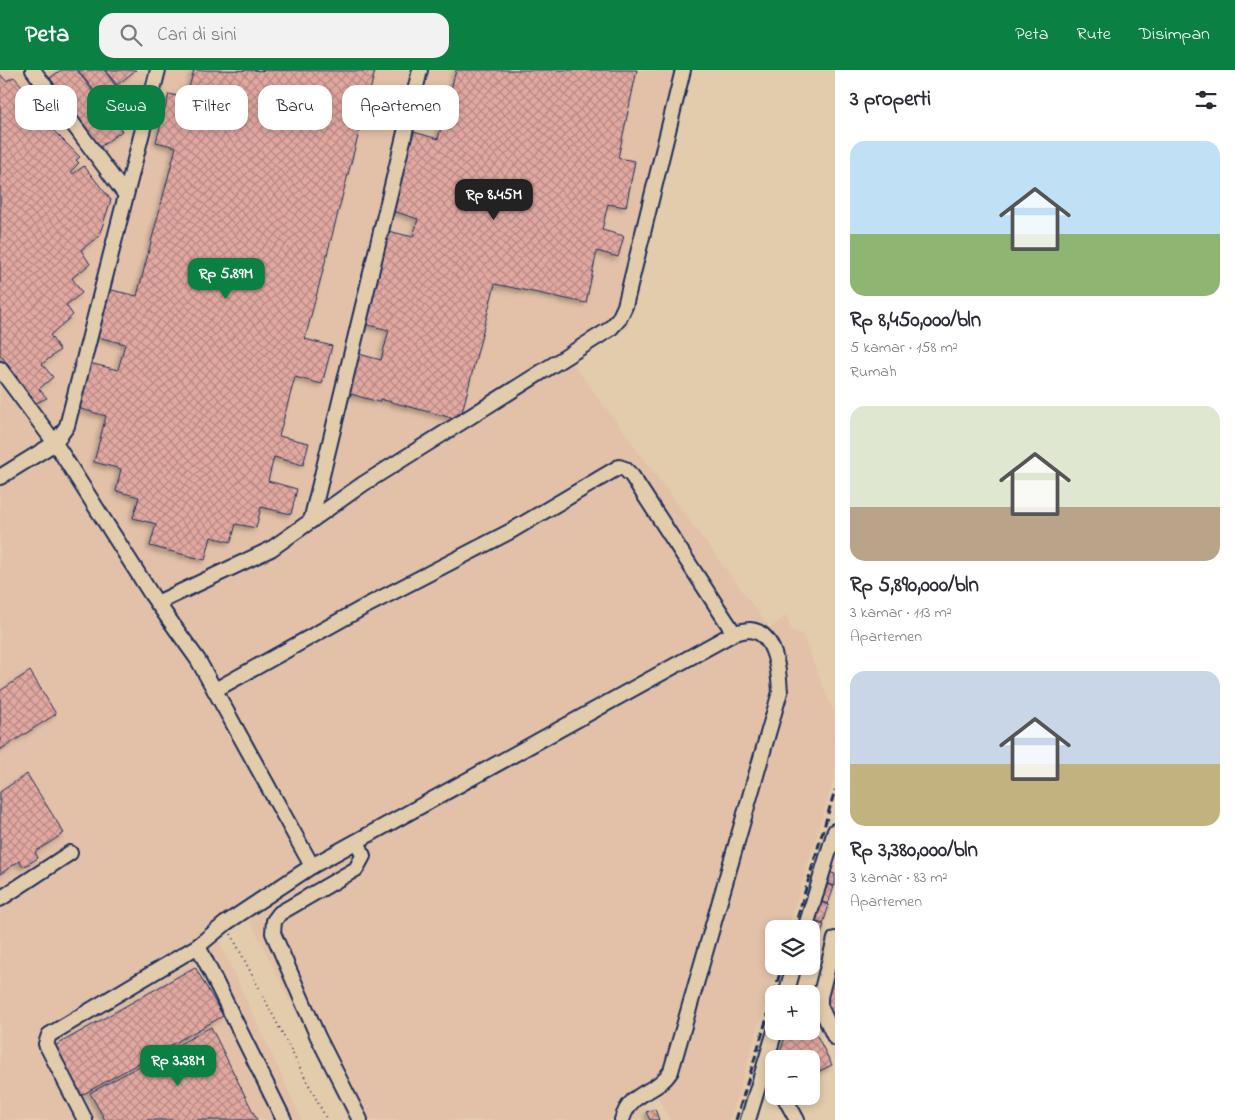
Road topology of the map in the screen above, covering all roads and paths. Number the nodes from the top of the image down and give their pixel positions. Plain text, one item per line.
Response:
1 (33, 70) edge
2 (158, 70) edge
3 (420, 70) edge
4 (683, 70) edge
5 (125, 194) junction
6 (0, 369) edge
7 (55, 443) junction
8 (0, 477) edge
9 (311, 521) junction
10 (157, 603) junction
11 (734, 633) junction
12 (215, 690) junction
13 (835, 831) edge
14 (358, 842) junction
15 (70, 853) dead end
16 (312, 866) junction
17 (0, 899) edge
18 (808, 920) edge
19 (226, 923) junction
20 (835, 939) edge
21 (198, 946) junction
22 (835, 1038) edge
23 (772, 1040) edge
24 (789, 1105) edge
25 (85, 1120) edge
26 (284, 1120) edge
27 (327, 1120) edge
28 (360, 1120) edge
29 (622, 1120) edge
30 (748, 1120) edge
31 (797, 1120) edge

1 - 5 street
2 - 5 street
3 - 9 street
4 - 9 street
5 - 7 street
6 - 7 street
7 - 8 street
7 - 10 street
9 - 10 street
10 - 12 street
11 - 12 street
11 - 14 street
11 - 29 street
12 - 16 street
13 - 18 street
14 - 16 street
14 - 28 street
15 - 17 street
16 - 19 street
19 - 21 street
19 - 27 path
20 - 22 street
21 - 25 street
21 - 26 street
23 - 30 street
24 - 31 street

